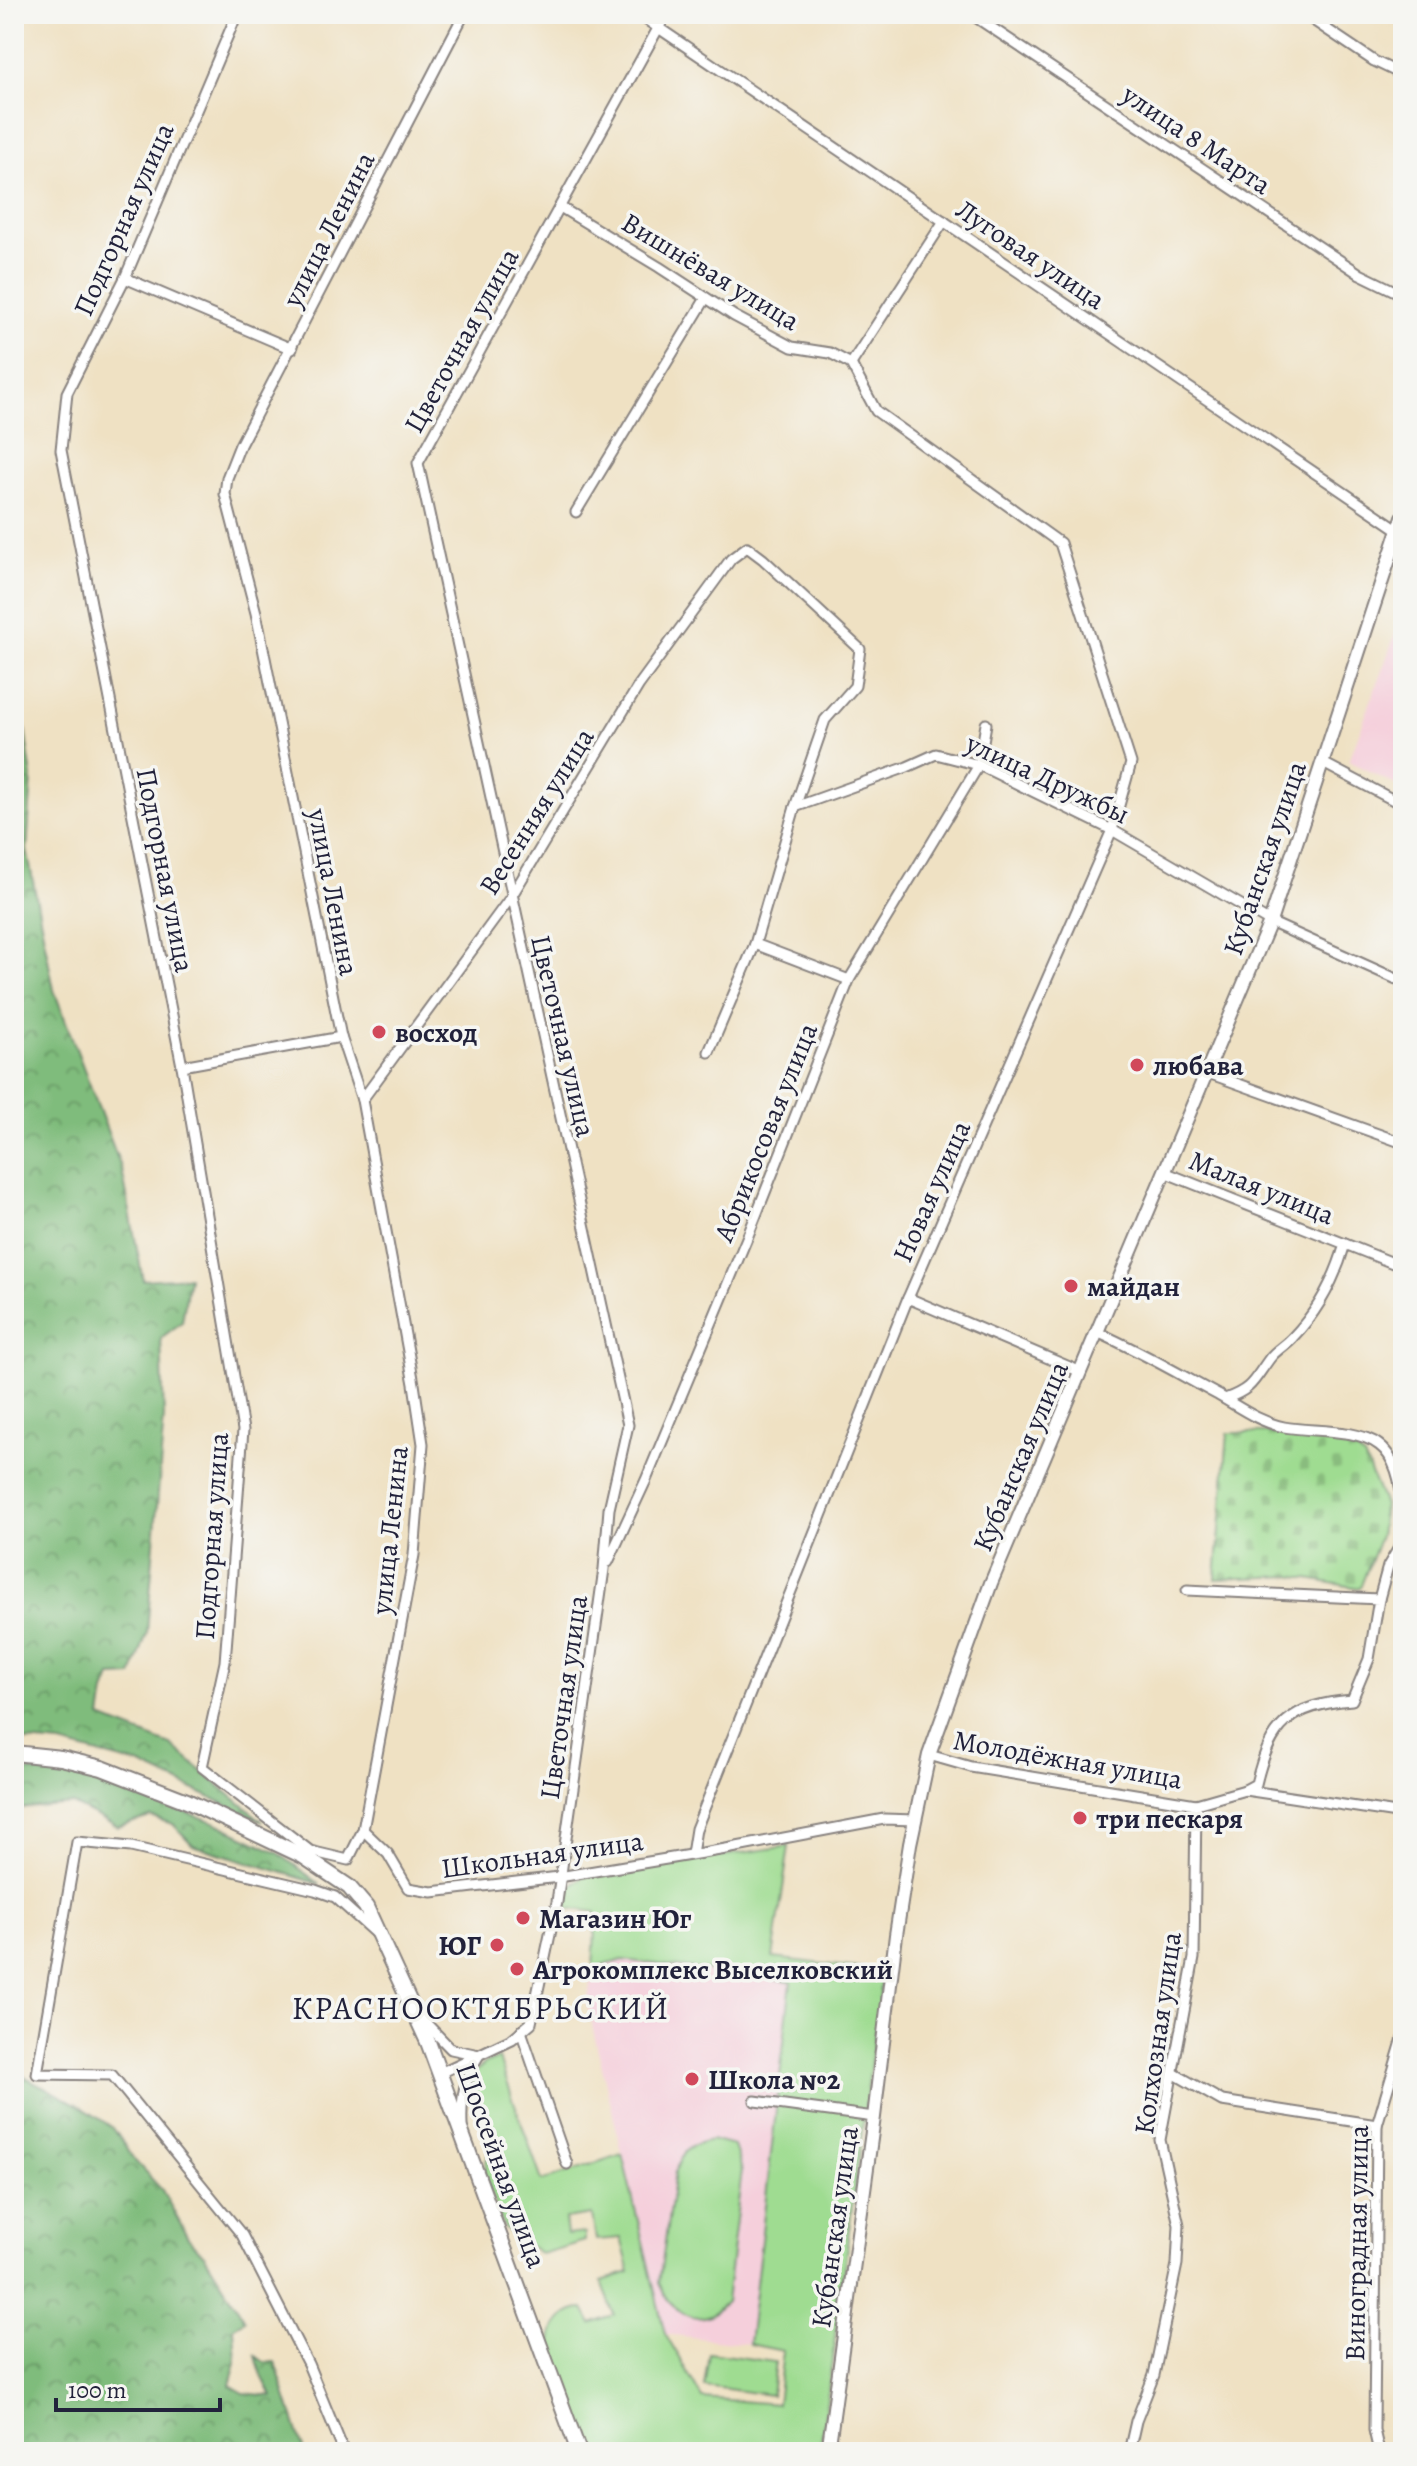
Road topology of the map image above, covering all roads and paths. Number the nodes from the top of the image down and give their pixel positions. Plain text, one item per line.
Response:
1 (237, 14) edge
2 (464, 14) edge
3 (638, 14) edge
4 (666, 14) edge
5 (971, 14) edge
6 (1304, 14) edge
7 (660, 27) junction
8 (1403, 75) edge
9 (560, 207) junction
10 (944, 221) junction
11 (125, 278) junction
12 (1403, 295) edge
13 (706, 298) junction
14 (292, 349) junction
15 (851, 364) junction
16 (576, 512) dead end
17 (1403, 517) edge
18 (1399, 530) junction
19 (986, 724) dead end
20 (1323, 763) junction
21 (979, 765) junction
22 (1403, 805) edge
23 (795, 807) junction
24 (1112, 830) junction
25 (511, 897) junction
26 (1270, 922) junction
27 (755, 944) junction
28 (849, 980) junction
29 (1403, 982) edge
30 (341, 1037) junction
31 (709, 1052) dead end
32 (182, 1066) junction
33 (1208, 1073) junction
34 (362, 1100) junction
35 (1403, 1143) edge
36 (1164, 1172) junction
37 (1345, 1244) junction
38 (1403, 1267) edge
39 (908, 1298) junction
40 (1099, 1333) junction
41 (1081, 1372) junction
42 (1225, 1399) junction
43 (1403, 1512) edge
44 (1403, 1541) edge
45 (604, 1569) junction
46 (1187, 1590) dead end
47 (1379, 1599) junction
48 (14, 1753) edge
49 (929, 1755) junction
50 (1245, 1790) junction
51 (1196, 1804) junction
52 (1403, 1814) edge
53 (915, 1820) junction
54 (363, 1830) junction
55 (692, 1854) junction
56 (559, 1877) junction
57 (381, 1938) junction
58 (413, 2005) junction
59 (521, 2031) junction
60 (1403, 2038) edge
61 (479, 2055) junction
62 (440, 2073) junction
63 (1173, 2073) junction
64 (755, 2101) dead end
65 (874, 2117) junction
66 (1377, 2125) junction
67 (463, 2133) junction
68 (567, 2164) dead end
69 (344, 2452) edge
70 (579, 2452) edge
71 (828, 2452) edge
72 (1129, 2452) edge
73 (1379, 2452) edge

1 - 11 street, Подгорная улица
2 - 14 street, улица Ленина
3 - 7 street, Луговая улица
4 - 7 street, Цветочная улица
5 - 12 street, улица 8 Марта
6 - 8 street
7 - 9 street, Цветочная улица
7 - 10 street, Луговая улица
9 - 13 street, Вишнёвая улица
9 - 25 street, Цветочная улица
10 - 15 street
10 - 18 street, Луговая улица
11 - 14 street
11 - 32 street, Подгорная улица
13 - 15 street, Вишнёвая улица
13 - 16 street
14 - 30 street, улица Ленина
15 - 24 street, Новая улица
17 - 18 main road, Кубанская улица
18 - 20 main road, Кубанская улица
19 - 21 street, Абрикосовая улица
20 - 22 street
20 - 26 main road, Кубанская улица
21 - 23 street, улица Дружбы
21 - 24 street, улица Дружбы
21 - 28 street, Абрикосовая улица
23 - 25 street, Весенняя улица
23 - 27 street
24 - 26 street, улица Дружбы
24 - 39 street, Новая улица
25 - 34 street, Весенняя улица
25 - 45 street, Цветочная улица
26 - 29 street, улица Дружбы
26 - 33 main road, Кубанская улица
27 - 28 street
27 - 31 street
28 - 45 street, Абрикосовая улица
30 - 32 street
30 - 34 street, улица Ленина
32 - 54 street, Подгорная улица
33 - 35 street
33 - 36 main road, Кубанская улица
34 - 54 street, улица Ленина
36 - 37 street, Малая улица
36 - 40 main road, Кубанская улица
37 - 38 street, Малая улица
37 - 42 street, Малая улица
39 - 41 street
39 - 55 street, Новая улица
40 - 41 main road, Кубанская улица
40 - 42 street
41 - 49 main road, Кубанская улица
42 - 43 street
44 - 47 street
45 - 56 street, Цветочная улица
46 - 47 street
47 - 50 street
48 - 57 main road, Шоссейная улица
49 - 51 street, Молодёжная улица
49 - 53 main road, Кубанская улица
50 - 51 street, Молодёжная улица
50 - 52 street, Молодёжная улица
51 - 63 street, Колхозная улица
53 - 55 street, Школьная улица
53 - 65 main road, Кубанская улица
54 - 56 street, Школьная улица
55 - 56 street, Школьная улица
56 - 59 street, Цветочная улица
57 - 58 main road, Шоссейная улица
57 - 69 street
58 - 61 street
58 - 62 main road, Шоссейная улица
59 - 61 street
59 - 68 street
60 - 66 street, Виноградная улица
61 - 62 street
61 - 67 street
62 - 67 main road, Шоссейная улица
63 - 66 street
63 - 72 street, Колхозная улица
64 - 65 street
65 - 71 main road, Кубанская улица
66 - 73 street, Виноградная улица
67 - 70 main road, Шоссейная улица

